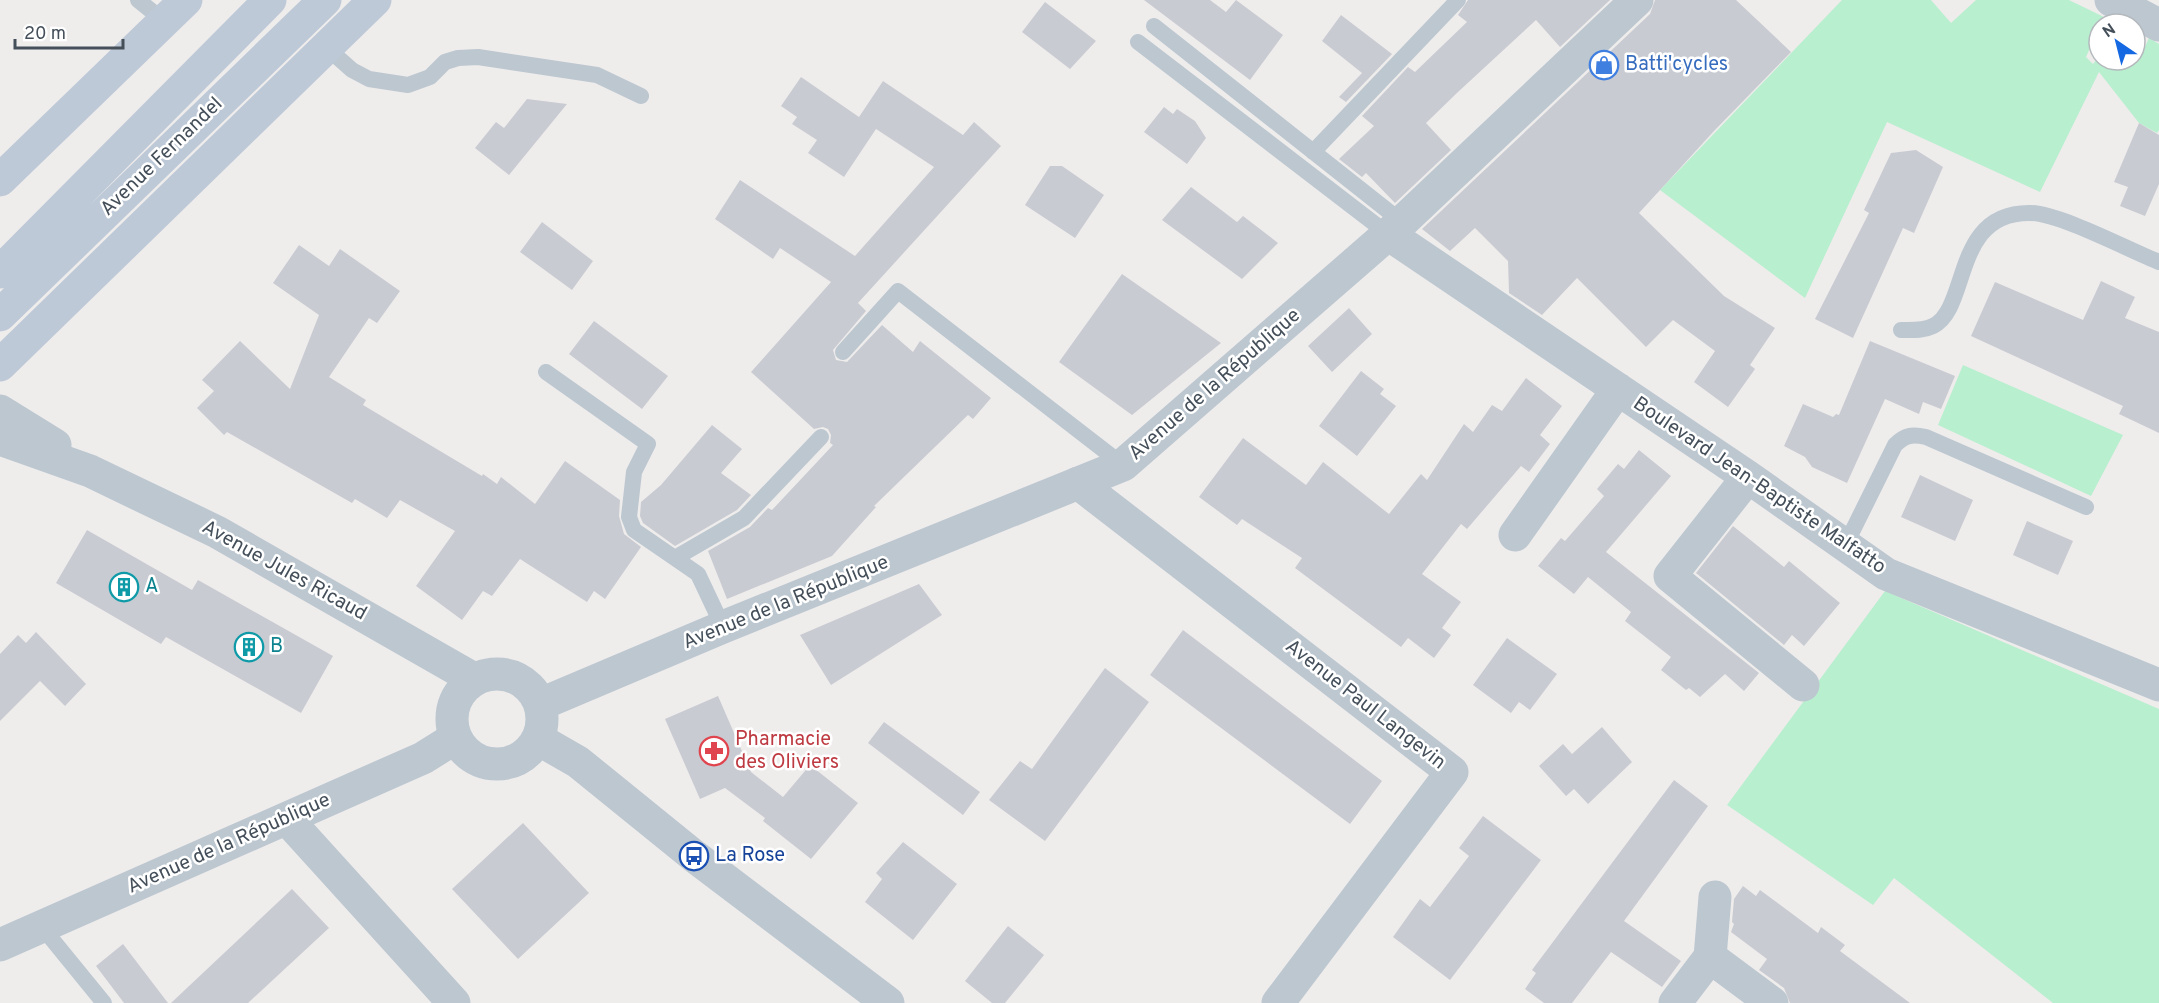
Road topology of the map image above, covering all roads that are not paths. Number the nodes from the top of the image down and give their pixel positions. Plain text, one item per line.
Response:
1 (138, 0) edge
2 (270, 0) edge
3 (325, 0) edge
4 (375, 0) edge
5 (1458, 0) edge
6 (1637, 0) edge
7 (2111, 0) edge
8 (175, 10) edge
9 (2159, 24) edge
10 (1154, 26) dead end
11 (1138, 42) dead end
12 (326, 47) junction
13 (641, 96) dead end
14 (1313, 152) junction
15 (0, 180) edge
16 (1395, 228) junction
17 (2159, 262) edge
18 (0, 272) edge
19 (0, 315) edge
20 (1901, 330) dead end
21 (843, 352) dead end
22 (0, 365) edge
23 (546, 372) dead end
24 (1618, 390) junction
25 (0, 411) edge
26 (821, 437) dead end
27 (0, 439) edge
28 (1124, 465) junction
29 (90, 471) junction
30 (1748, 477) junction
31 (1078, 483) junction
32 (2086, 507) dead end
33 (1515, 535) dead end
34 (1845, 546) junction
35 (675, 558) junction
36 (723, 627) junction
37 (474, 679) junction
38 (1803, 685) dead end
39 (2159, 685) edge
40 (541, 704) junction
41 (455, 738) junction
42 (538, 739) junction
43 (287, 819) junction
44 (1715, 897) dead end
45 (42, 927) junction
46 (0, 945) edge
47 (1710, 957) junction
48 (104, 1003) edge
49 (454, 1003) edge
50 (888, 1003) edge
51 (1278, 1003) edge
52 (1675, 1003) edge
53 (1772, 1003) edge

1 - 8 lane
2 - 18 main road, Avenue Fernandel
3 - 19 main road, Avenue Fernandel
4 - 12 main road
5 - 14 lane
6 - 16 street, Avenue de la République
7 - 9 street
8 - 15 main road
10 - 14 lane
11 - 16 lane
12 - 13 lane
12 - 22 main road
14 - 16 lane
16 - 24 street, Boulevard Jean-Baptiste Malfatto
16 - 28 street, Avenue de la République
17 - 20 lane
21 - 28 lane
23 - 35 lane
24 - 30 street, Boulevard Jean-Baptiste Malfatto
24 - 33 street
25 - 29 street, Avenue Jules Ricaud
26 - 35 lane
27 - 29 street, Avenue Jules Ricaud
28 - 31 street, Avenue de la République
29 - 37 street, Avenue Jules Ricaud
30 - 34 street, Boulevard Jean-Baptiste Malfatto
30 - 38 street
31 - 36 street, Avenue de la République
31 - 51 street, Avenue Paul Langevin
32 - 34 lane
34 - 39 street, Boulevard Jean-Baptiste Malfatto
35 - 36 lane
36 - 40 street, Avenue de la République
37 - 40 street
37 - 41 street
40 - 42 street
41 - 42 street
41 - 43 street, Avenue de la République
42 - 50 street
43 - 45 street, Avenue de la République
43 - 49 street
44 - 47 street
45 - 46 street, Avenue de la République
45 - 48 lane
47 - 52 street
47 - 53 street

